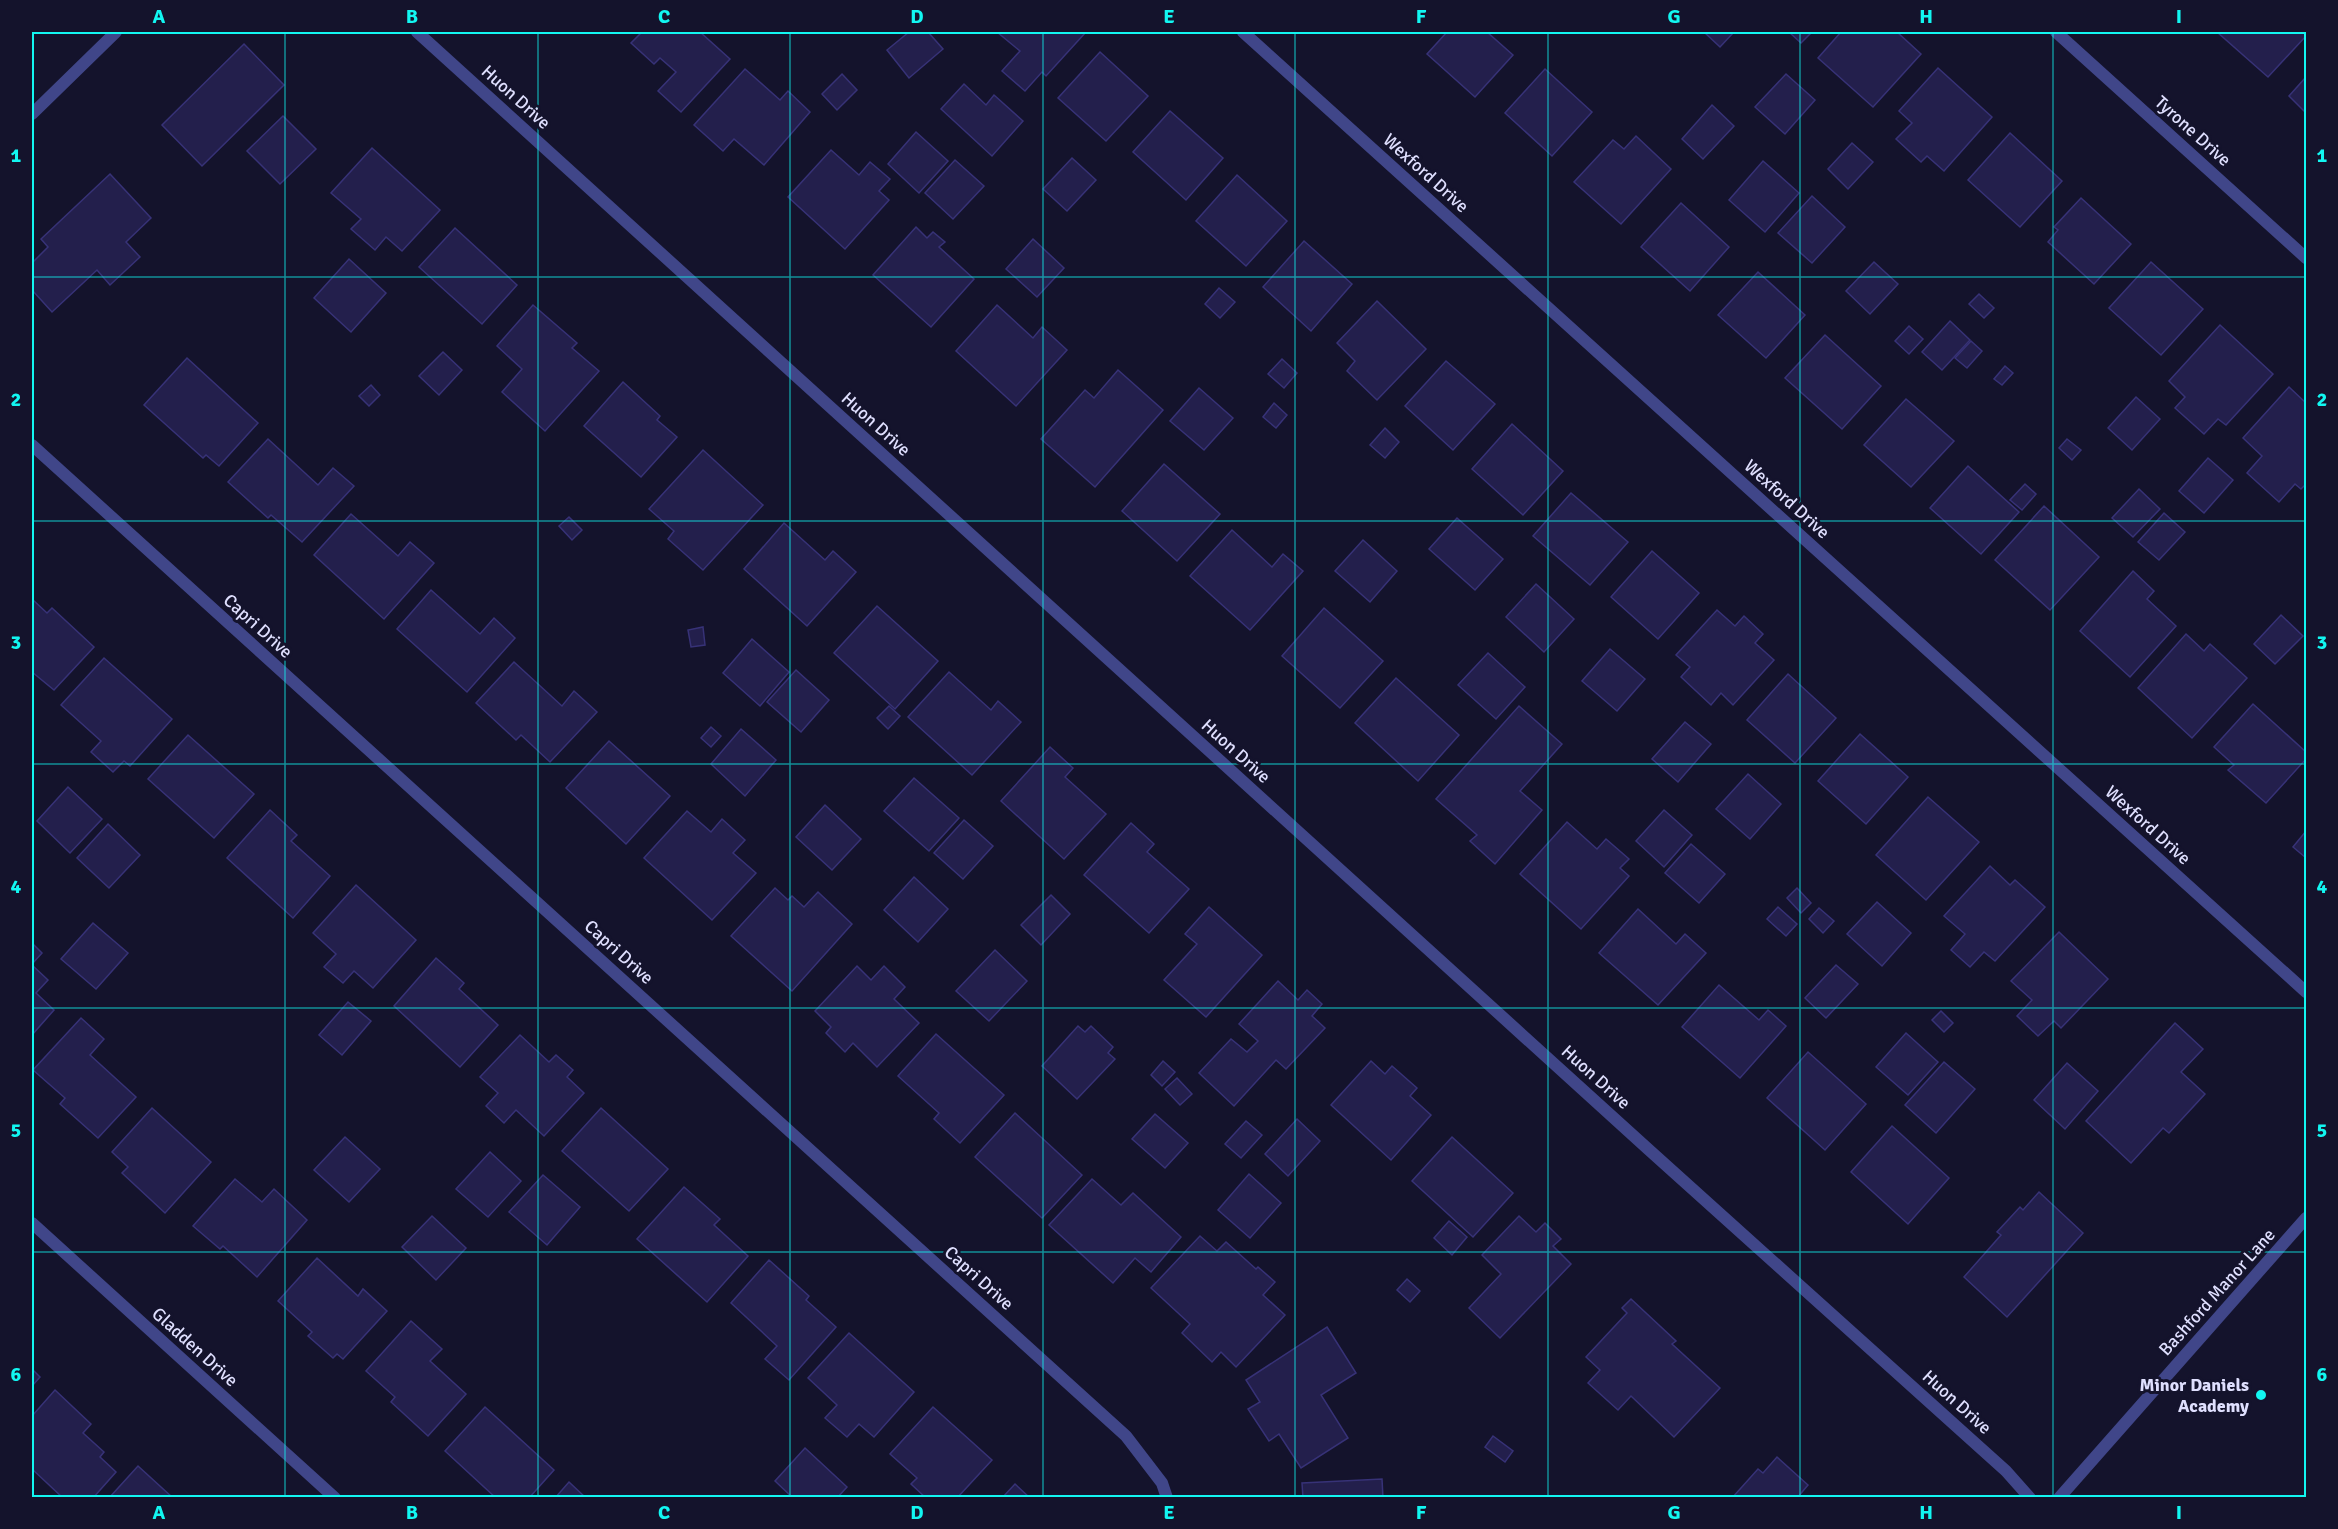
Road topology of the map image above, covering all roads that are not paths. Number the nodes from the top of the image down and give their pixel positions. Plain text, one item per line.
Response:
1 (116, 32) edge
2 (417, 32) edge
3 (1243, 32) edge
4 (2056, 32) edge
5 (32, 114) edge
6 (2307, 258) edge
7 (32, 446) edge
8 (2307, 992) edge
9 (2307, 1218) edge
10 (32, 1223) edge
11 (335, 1497) edge
12 (1167, 1497) edge
13 (2030, 1497) edge
14 (2059, 1497) edge

1 - 5 street
2 - 13 street, Huon Drive
3 - 8 street, Wexford Drive
4 - 6 street, Tyrone Drive
7 - 12 street, Capri Drive
9 - 14 street, Bashford Manor Lane
10 - 11 street, Gladden Drive

